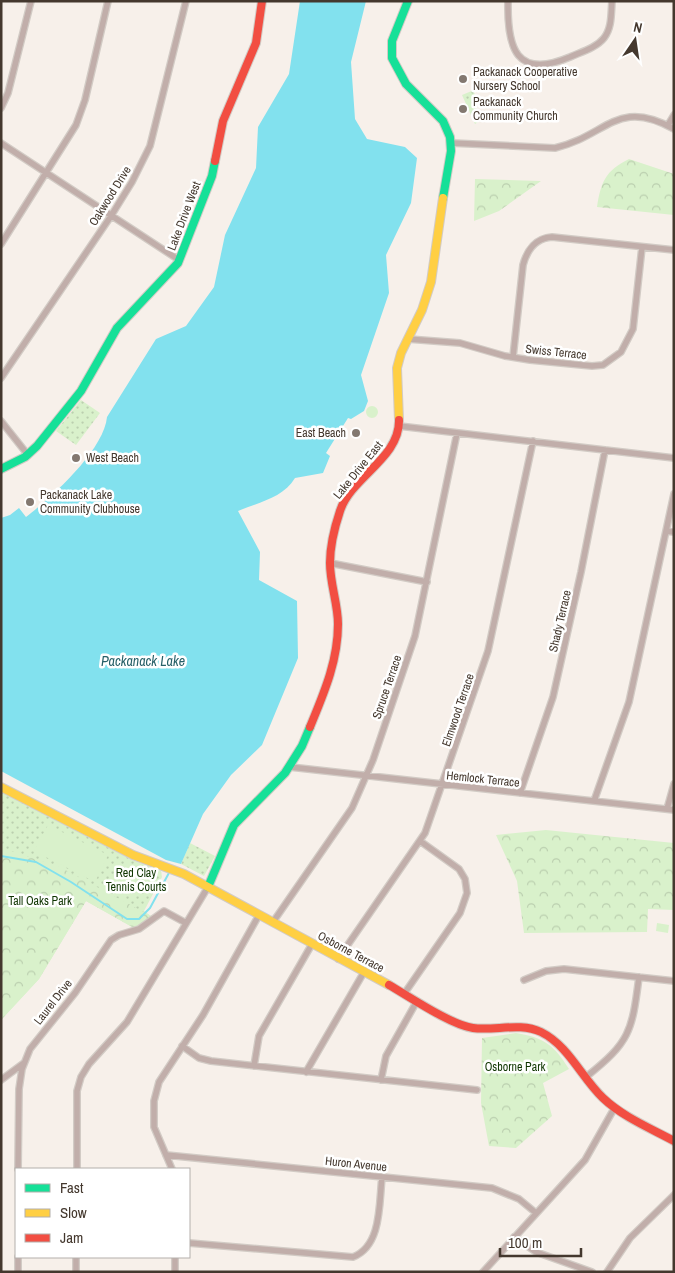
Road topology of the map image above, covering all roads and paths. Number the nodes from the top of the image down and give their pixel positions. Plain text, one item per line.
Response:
1 (31, 1) edge
2 (108, 1) edge
3 (186, 1) edge
4 (262, 1) edge
5 (408, 1) edge
6 (508, 1) edge
7 (612, 1) edge
8 (1, 108) edge
9 (674, 115) edge
10 (671, 127) edge
11 (1, 143) edge
12 (451, 143) junction
13 (47, 174) junction
14 (111, 216) junction
15 (1, 244) edge
16 (642, 247) junction
17 (674, 250) edge
18 (179, 260) junction
19 (408, 339) junction
20 (513, 357) junction
21 (1, 378) edge
22 (1, 421) edge
23 (399, 426) junction
24 (457, 433) junction
25 (533, 441) junction
26 (605, 450) junction
27 (28, 455) junction
28 (674, 458) edge
29 (1, 468) edge
30 (674, 494) edge
31 (666, 531) junction
32 (674, 532) edge
33 (330, 563) junction
34 (427, 582) junction
35 (290, 767) junction
36 (367, 775) junction
37 (442, 784) junction
38 (674, 784) edge
39 (1, 787) edge
40 (520, 793) junction
41 (594, 801) junction
42 (670, 809) edge
43 (420, 841) junction
44 (208, 887) junction
45 (259, 915) junction
46 (273, 922) junction
47 (186, 923) junction
48 (312, 944) junction
49 (338, 958) junction
50 (364, 972) junction
51 (639, 977) junction
52 (524, 980) dead end
53 (674, 981) edge
54 (404, 994) junction
55 (417, 1001) junction
56 (182, 1046) junction
57 (24, 1062) junction
58 (254, 1066) junction
59 (306, 1072) junction
60 (586, 1077) junction
61 (1, 1080) edge
62 (381, 1080) junction
63 (476, 1090) dead end
64 (615, 1107) junction
65 (674, 1141) edge
66 (166, 1155) junction
67 (18, 1168) edge
68 (77, 1168) edge
69 (172, 1168) edge
70 (382, 1177) junction
71 (674, 1195) edge
72 (536, 1213) junction
73 (514, 1237) junction
74 (190, 1243) edge
75 (18, 1258) edge
76 (76, 1258) edge
77 (175, 1258) edge
78 (18, 1272) edge
79 (76, 1272) edge
80 (175, 1272) edge
81 (483, 1272) edge
82 (592, 1272) edge
83 (607, 1272) edge

1 - 8 street
2 - 13 street
3 - 14 street, Oakwood Drive
4 - 18 street, Lake Drive West
5 - 12 street, Lake Drive East
6 - 7 street
9 - 10 street
10 - 12 street
11 - 13 street
12 - 19 street, Lake Drive East
13 - 14 street
13 - 15 street
14 - 18 street
14 - 21 street, Oakwood Drive
16 - 17 street
16 - 20 street, Swiss Terrace
16 - 20 street
18 - 27 street, Lake Drive West
19 - 20 street, Swiss Terrace
19 - 23 street, Lake Drive East
22 - 27 street
23 - 24 street
23 - 33 street, Lake Drive East
24 - 25 street
24 - 34 street, Spruce Terrace
25 - 26 street
25 - 37 street, Elmwood Terrace
26 - 28 street
26 - 40 street, Shady Terrace
27 - 29 street, Lake Drive West
30 - 31 street
31 - 32 street
31 - 41 street
33 - 34 street
33 - 35 street, Lake Drive East
34 - 36 street, Spruce Terrace
35 - 36 street, Hemlock Terrace
35 - 44 street, Lake Drive East
36 - 37 street, Hemlock Terrace
36 - 46 street, Spruce Terrace
37 - 40 street, Hemlock Terrace
37 - 43 street, Elmwood Terrace
38 - 42 street
39 - 44 street, Osborne Terrace
40 - 41 street, Hemlock Terrace
41 - 42 street, Hemlock Terrace
43 - 49 street, Elmwood Terrace
43 - 54 street
44 - 45 street, Osborne Terrace
44 - 47 street
45 - 46 street, Osborne Terrace
45 - 56 street
46 - 48 street, Osborne Terrace
47 - 57 street, Laurel Drive
47 - 68 street
48 - 49 street, Osborne Terrace
48 - 58 street
49 - 50 street, Osborne Terrace
50 - 54 street, Osborne Terrace
50 - 59 street
51 - 52 street
51 - 53 street
51 - 60 street
54 - 55 street, Osborne Terrace
55 - 60 street, Osborne Terrace
55 - 62 street
56 - 58 street
56 - 66 street
57 - 61 street
57 - 67 street, Laurel Drive
58 - 59 street
59 - 62 street
60 - 64 street, Osborne Terrace
62 - 63 street
64 - 65 street, Osborne Terrace
64 - 72 street
66 - 69 street
66 - 70 street, Huron Avenue
70 - 72 street, Huron Avenue
70 - 74 street
71 - 83 street
72 - 73 street
73 - 81 street
73 - 82 street
75 - 78 street
76 - 79 street
77 - 80 street

